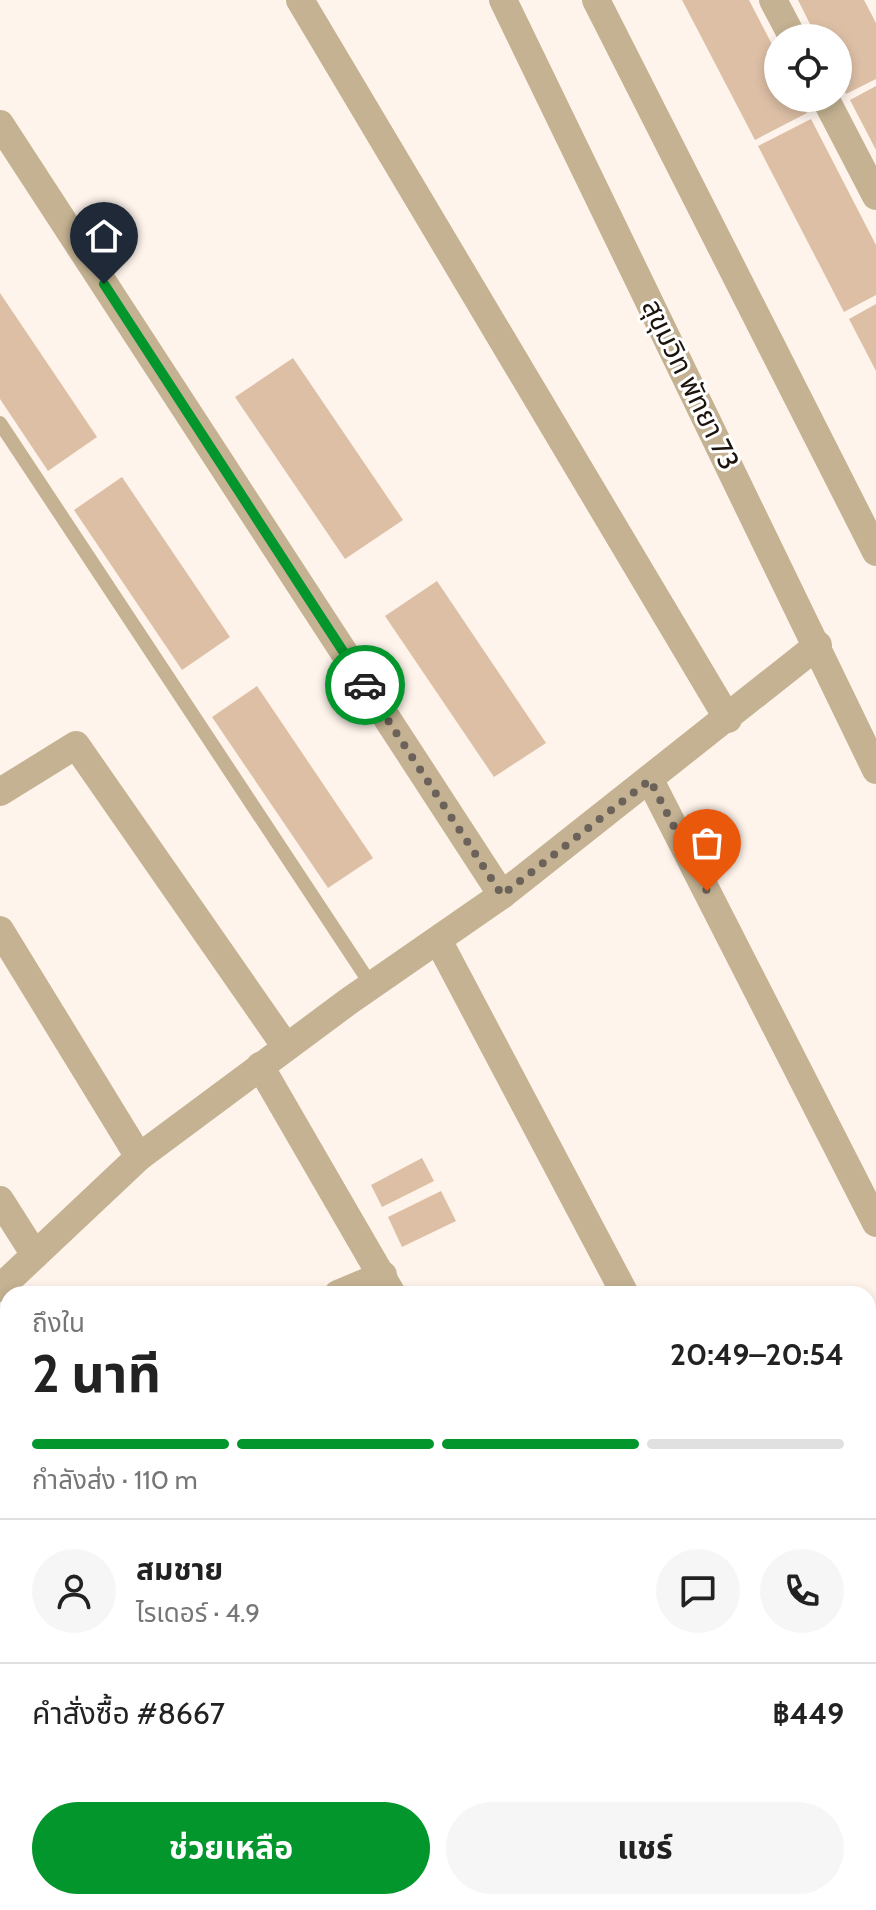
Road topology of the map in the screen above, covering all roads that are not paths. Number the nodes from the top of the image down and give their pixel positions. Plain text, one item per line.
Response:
1 (300, 0) edge
2 (503, 0) edge
3 (596, 0) edge
4 (773, 0) edge
5 (786, 24) edge
6 (832, 112) edge
7 (0, 124) edge
8 (876, 196) edge
9 (0, 423) edge
10 (876, 552) edge
11 (818, 645) junction
12 (728, 719) junction
13 (876, 770) edge
14 (650, 780) junction
15 (0, 792) edge
16 (502, 895) junction
17 (0, 930) edge
18 (438, 940) junction
19 (372, 986) junction
20 (286, 1047) junction
21 (260, 1066) junction
22 (139, 1157) junction
23 (0, 1200) edge
24 (876, 1223) edge
25 (35, 1255) junction
26 (388, 1284) edge
27 (2, 1286) edge
28 (621, 1286) edge

1 - 12 street
2 - 11 street, สุขุมวิท พัทยา 73
3 - 10 street
4 - 5 street
6 - 8 street
7 - 16 street
9 - 19 lane
11 - 12 street
11 - 13 street, สุขุมวิท พัทยา 73
12 - 14 street
14 - 16 street
14 - 24 street
15 - 20 street
16 - 18 street
17 - 22 street
18 - 19 street
18 - 28 street
19 - 20 street
20 - 21 street
21 - 22 street
21 - 26 street
22 - 25 street
23 - 25 street
25 - 27 street

